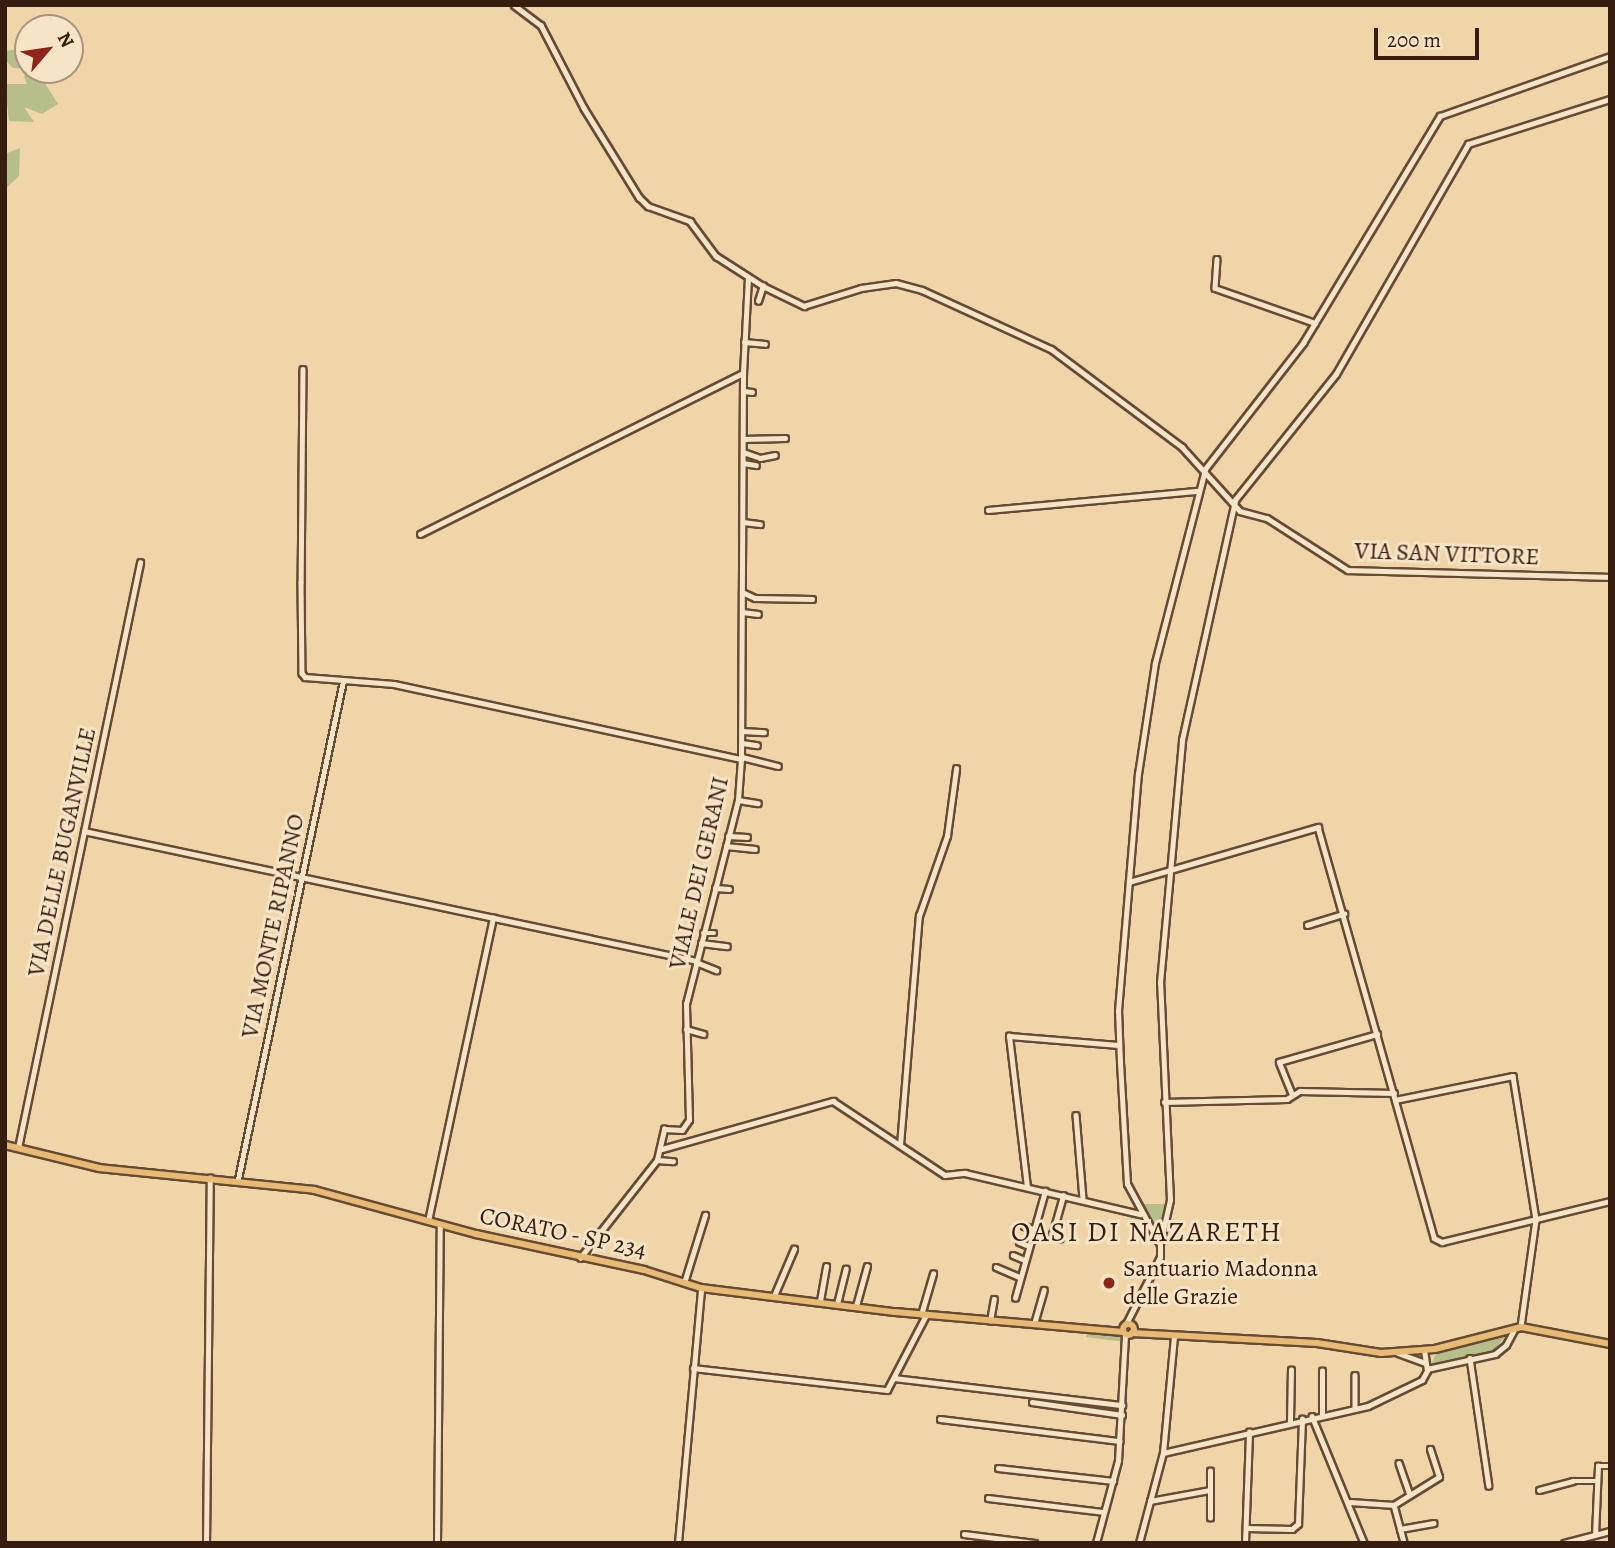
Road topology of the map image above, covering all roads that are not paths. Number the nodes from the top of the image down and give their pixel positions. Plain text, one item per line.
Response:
1 (514, 5) edge
2 (1610, 56) edge
3 (1610, 99) edge
4 (1217, 259) dead end
5 (748, 278) junction
6 (763, 286) junction
7 (758, 301) dead end
8 (1315, 323) junction
9 (744, 342) junction
10 (765, 344) dead end
11 (303, 369) dead end
12 (743, 373) junction
13 (743, 391) junction
14 (752, 392) dead end
15 (785, 438) dead end
16 (743, 439) junction
17 (743, 452) junction
18 (775, 455) dead end
19 (743, 463) junction
20 (756, 465) dead end
21 (1205, 469) junction
22 (1198, 491) junction
23 (1234, 506) junction
24 (988, 510) dead end
25 (743, 522) junction
26 (760, 524) dead end
27 (420, 534) dead end
28 (140, 562) dead end
29 (1610, 578) edge
30 (742, 592) junction
31 (812, 599) dead end
32 (742, 612) junction
33 (758, 614) dead end
34 (343, 681) junction
35 (742, 731) junction
36 (764, 732) dead end
37 (742, 743) junction
38 (757, 745) dead end
39 (741, 758) junction
40 (778, 766) dead end
41 (956, 768) dead end
42 (738, 800) junction
43 (758, 803) dead end
44 (84, 831) junction
45 (728, 836) junction
46 (747, 837) dead end
47 (726, 846) junction
48 (755, 849) dead end
49 (1172, 867) junction
50 (300, 877) junction
51 (1129, 882) junction
52 (715, 888) junction
53 (729, 889) dead end
54 (1343, 914) junction
55 (493, 918) junction
56 (1307, 925) dead end
57 (704, 933) junction
58 (714, 933) dead end
59 (701, 943) junction
60 (727, 946) dead end
61 (696, 962) junction
62 (716, 970) dead end
63 (683, 986) dead end
64 (690, 988) junction
65 (686, 1030) junction
66 (703, 1034) dead end
67 (1377, 1034) junction
68 (1119, 1045) junction
69 (1394, 1093) junction
70 (1292, 1096) junction
71 (1395, 1100) junction
72 (1164, 1102) junction
73 (1076, 1115) dead end
74 (5, 1146) edge
75 (900, 1146) junction
76 (18, 1149) junction
77 (662, 1149) junction
78 (657, 1160) junction
79 (673, 1161) dead end
80 (210, 1177) junction
81 (237, 1179) junction
82 (1027, 1187) junction
83 (1045, 1191) junction
84 (1063, 1196) junction
85 (1083, 1199) junction
86 (1610, 1201) edge
87 (705, 1215) dead end
88 (1141, 1215) junction
89 (1536, 1220) junction
90 (428, 1221) junction
91 (440, 1225) junction
92 (1024, 1226) dead end
93 (1034, 1229) junction
94 (1060, 1239) dead end
95 (1019, 1242) dead end
96 (1029, 1245) junction
97 (1160, 1245) junction
98 (794, 1249) dead end
99 (1013, 1255) dead end
100 (580, 1258) junction
101 (1025, 1259) junction
102 (867, 1266) dead end
103 (826, 1267) dead end
104 (996, 1267) dead end
105 (846, 1269) dead end
106 (933, 1274) dead end
107 (1020, 1277) junction
108 (684, 1283) junction
109 (701, 1288) junction
110 (1044, 1290) dead end
111 (774, 1296) junction
112 (1015, 1298) dead end
113 (994, 1299) dead end
114 (820, 1301) junction
115 (837, 1304) junction
116 (856, 1306) junction
117 (923, 1315) junction
118 (990, 1321) junction
119 (1034, 1324) junction
120 (1518, 1327) junction
121 (1127, 1330) junction
122 (1174, 1336) junction
123 (1453, 1344) junction
124 (1610, 1344) edge
125 (1424, 1350) junction
126 (1396, 1352) junction
127 (1471, 1359) junction
128 (1427, 1366) junction
129 (693, 1368) junction
130 (1291, 1370) dead end
131 (1322, 1371) dead end
132 (1355, 1375) dead end
133 (894, 1378) junction
134 (1032, 1402) dead end
135 (1122, 1405) junction
136 (1355, 1409) junction
137 (1322, 1414) junction
138 (1122, 1415) junction
139 (1312, 1416) junction
140 (940, 1419) dead end
141 (1302, 1419) junction
142 (1290, 1422) junction
143 (1248, 1432) junction
144 (1120, 1441) junction
145 (1430, 1449) dead end
146 (1163, 1453) junction
147 (1399, 1463) dead end
148 (1610, 1466) edge
149 (998, 1468) dead end
150 (1210, 1471) dead end
151 (1113, 1481) junction
152 (1598, 1481) junction
153 (1489, 1486) dead end
154 (1210, 1490) junction
155 (1539, 1490) dead end
156 (1409, 1492) junction
157 (988, 1499) dead end
158 (1150, 1501) junction
159 (1350, 1502) junction
160 (1394, 1505) junction
161 (1104, 1512) junction
162 (1210, 1518) dead end
163 (1433, 1523) dead end
164 (1247, 1528) junction
165 (1400, 1529) junction
166 (1610, 1531) edge
167 (964, 1534) dead end
168 (1595, 1535) junction
169 (1140, 1541) edge
170 (1578, 1541) edge
171 (206, 1543) edge
172 (437, 1543) edge
173 (678, 1543) edge
174 (1034, 1543) edge
175 (1096, 1543) edge
176 (1149, 1543) edge
177 (1245, 1543) edge
178 (1364, 1543) edge
179 (1404, 1543) edge
180 (1564, 1543) edge

1 - 5 street
2 - 8 street
3 - 23 street
4 - 8 street
5 - 6 street
5 - 9 street, VIALE DEI GERANI
6 - 7 street
6 - 21 street
8 - 21 street
9 - 10 street
9 - 12 street, VIALE DEI GERANI
11 - 34 street
12 - 13 street, VIALE DEI GERANI
12 - 27 street
13 - 14 street
13 - 16 street, VIALE DEI GERANI
15 - 16 street
16 - 17 street, VIALE DEI GERANI
17 - 18 street
17 - 19 street, VIALE DEI GERANI
19 - 20 street
19 - 25 street, VIALE DEI GERANI
21 - 22 street
21 - 23 street
22 - 24 street
22 - 51 street
23 - 29 street, VIA SAN VITTORE
23 - 49 street
25 - 26 street
25 - 30 street, VIALE DEI GERANI
28 - 44 street, VIA DELLE BUGANVILLE
30 - 31 street
30 - 32 street, VIALE DEI GERANI
32 - 33 street
32 - 35 street, VIALE DEI GERANI
34 - 39 street
34 - 50 street, VIA MONTE RIPANNO
35 - 36 street
35 - 37 street, VIALE DEI GERANI
37 - 38 street
37 - 39 street, VIALE DEI GERANI
39 - 40 street
39 - 42 street, VIALE DEI GERANI
41 - 75 street
42 - 43 street
42 - 45 street, VIALE DEI GERANI
44 - 50 street
44 - 76 street, VIA DELLE BUGANVILLE
45 - 46 street
45 - 47 street, VIALE DEI GERANI
47 - 48 street
47 - 52 street, VIALE DEI GERANI
49 - 51 street
49 - 54 street
49 - 72 street
50 - 55 street
50 - 81 street, VIA MONTE RIPANNO
51 - 68 street
52 - 53 street
52 - 57 street, VIALE DEI GERANI
54 - 56 street
54 - 67 street
55 - 61 street
55 - 90 street
57 - 58 street
57 - 59 street, VIALE DEI GERANI
59 - 60 street
59 - 61 street, VIALE DEI GERANI
61 - 62 street
61 - 64 street, VIALE DEI GERANI
63 - 64 street
64 - 65 street, VIALE DEI GERANI
65 - 66 street
65 - 77 street, VIALE DEI GERANI
67 - 69 street
67 - 70 street
68 - 82 street
68 - 88 street
69 - 70 street
69 - 71 street
70 - 72 street
71 - 89 street
71 - 89 street
72 - 97 street
73 - 85 street
74 - 76 main road, CORATO - SP 234
75 - 77 street
75 - 82 street
76 - 80 main road, CORATO - SP 234
77 - 78 street, VIALE DEI GERANI
78 - 79 street
78 - 100 street, VIALE DEI GERANI
80 - 81 main road, CORATO - SP 234
80 - 171 street
81 - 90 main road, CORATO - SP 234
82 - 83 street
83 - 84 street
83 - 93 street
84 - 85 street
84 - 94 street
85 - 88 street
86 - 89 street
87 - 108 street
88 - 97 street
89 - 120 street
90 - 91 main road, CORATO - SP 234
91 - 100 main road, CORATO - SP 234
91 - 172 street
92 - 93 street
93 - 96 street
95 - 96 street
96 - 101 street
97 - 121 street
98 - 111 street
99 - 101 street
100 - 108 main road, CORATO - SP 234
101 - 107 street
102 - 116 street
103 - 114 street
104 - 107 street
105 - 115 street
106 - 117 street
107 - 112 street
108 - 109 main road, CORATO - SP 234
109 - 111 main road, CORATO - SP 234
109 - 129 street
110 - 119 street
111 - 114 main road, CORATO - SP 234
113 - 118 street
114 - 115 main road, CORATO - SP 234
115 - 116 main road, CORATO - SP 234
116 - 117 main road, CORATO - SP 234
117 - 118 main road, CORATO - SP 234
117 - 133 street
118 - 119 main road, CORATO - SP 234
119 - 121 main road, CORATO - SP 234
120 - 123 main road, CORATO - SP 234
120 - 124 main road, CORATO - SP 234
120 - 127 street
121 - 122 main road, CORATO - SP 234
121 - 135 street
122 - 126 main road, CORATO - SP 234
122 - 146 street
123 - 125 main road, CORATO - SP 234
123 - 128 street
125 - 126 main road, CORATO - SP 234
125 - 128 street
126 - 128 street
127 - 128 street
127 - 153 street
128 - 136 street
129 - 133 street
129 - 173 street
130 - 142 street
131 - 137 street
132 - 136 street
133 - 135 street
134 - 138 street
135 - 138 street
136 - 137 street
137 - 139 street
138 - 144 street
139 - 141 street
139 - 159 street
140 - 144 street
141 - 142 street
141 - 164 street
142 - 143 street
143 - 146 street
143 - 164 street
144 - 151 street
145 - 156 street
146 - 158 street
147 - 156 street
148 - 152 street
149 - 151 street
150 - 154 street
151 - 161 street
152 - 155 street
152 - 168 street
154 - 158 street
154 - 162 street
156 - 160 street
157 - 161 street
158 - 169 street
159 - 160 street
159 - 178 street
160 - 165 street
161 - 175 street
163 - 165 street
164 - 177 street
165 - 179 street
166 - 168 street
167 - 174 street
168 - 170 street
169 - 176 street
170 - 180 street

